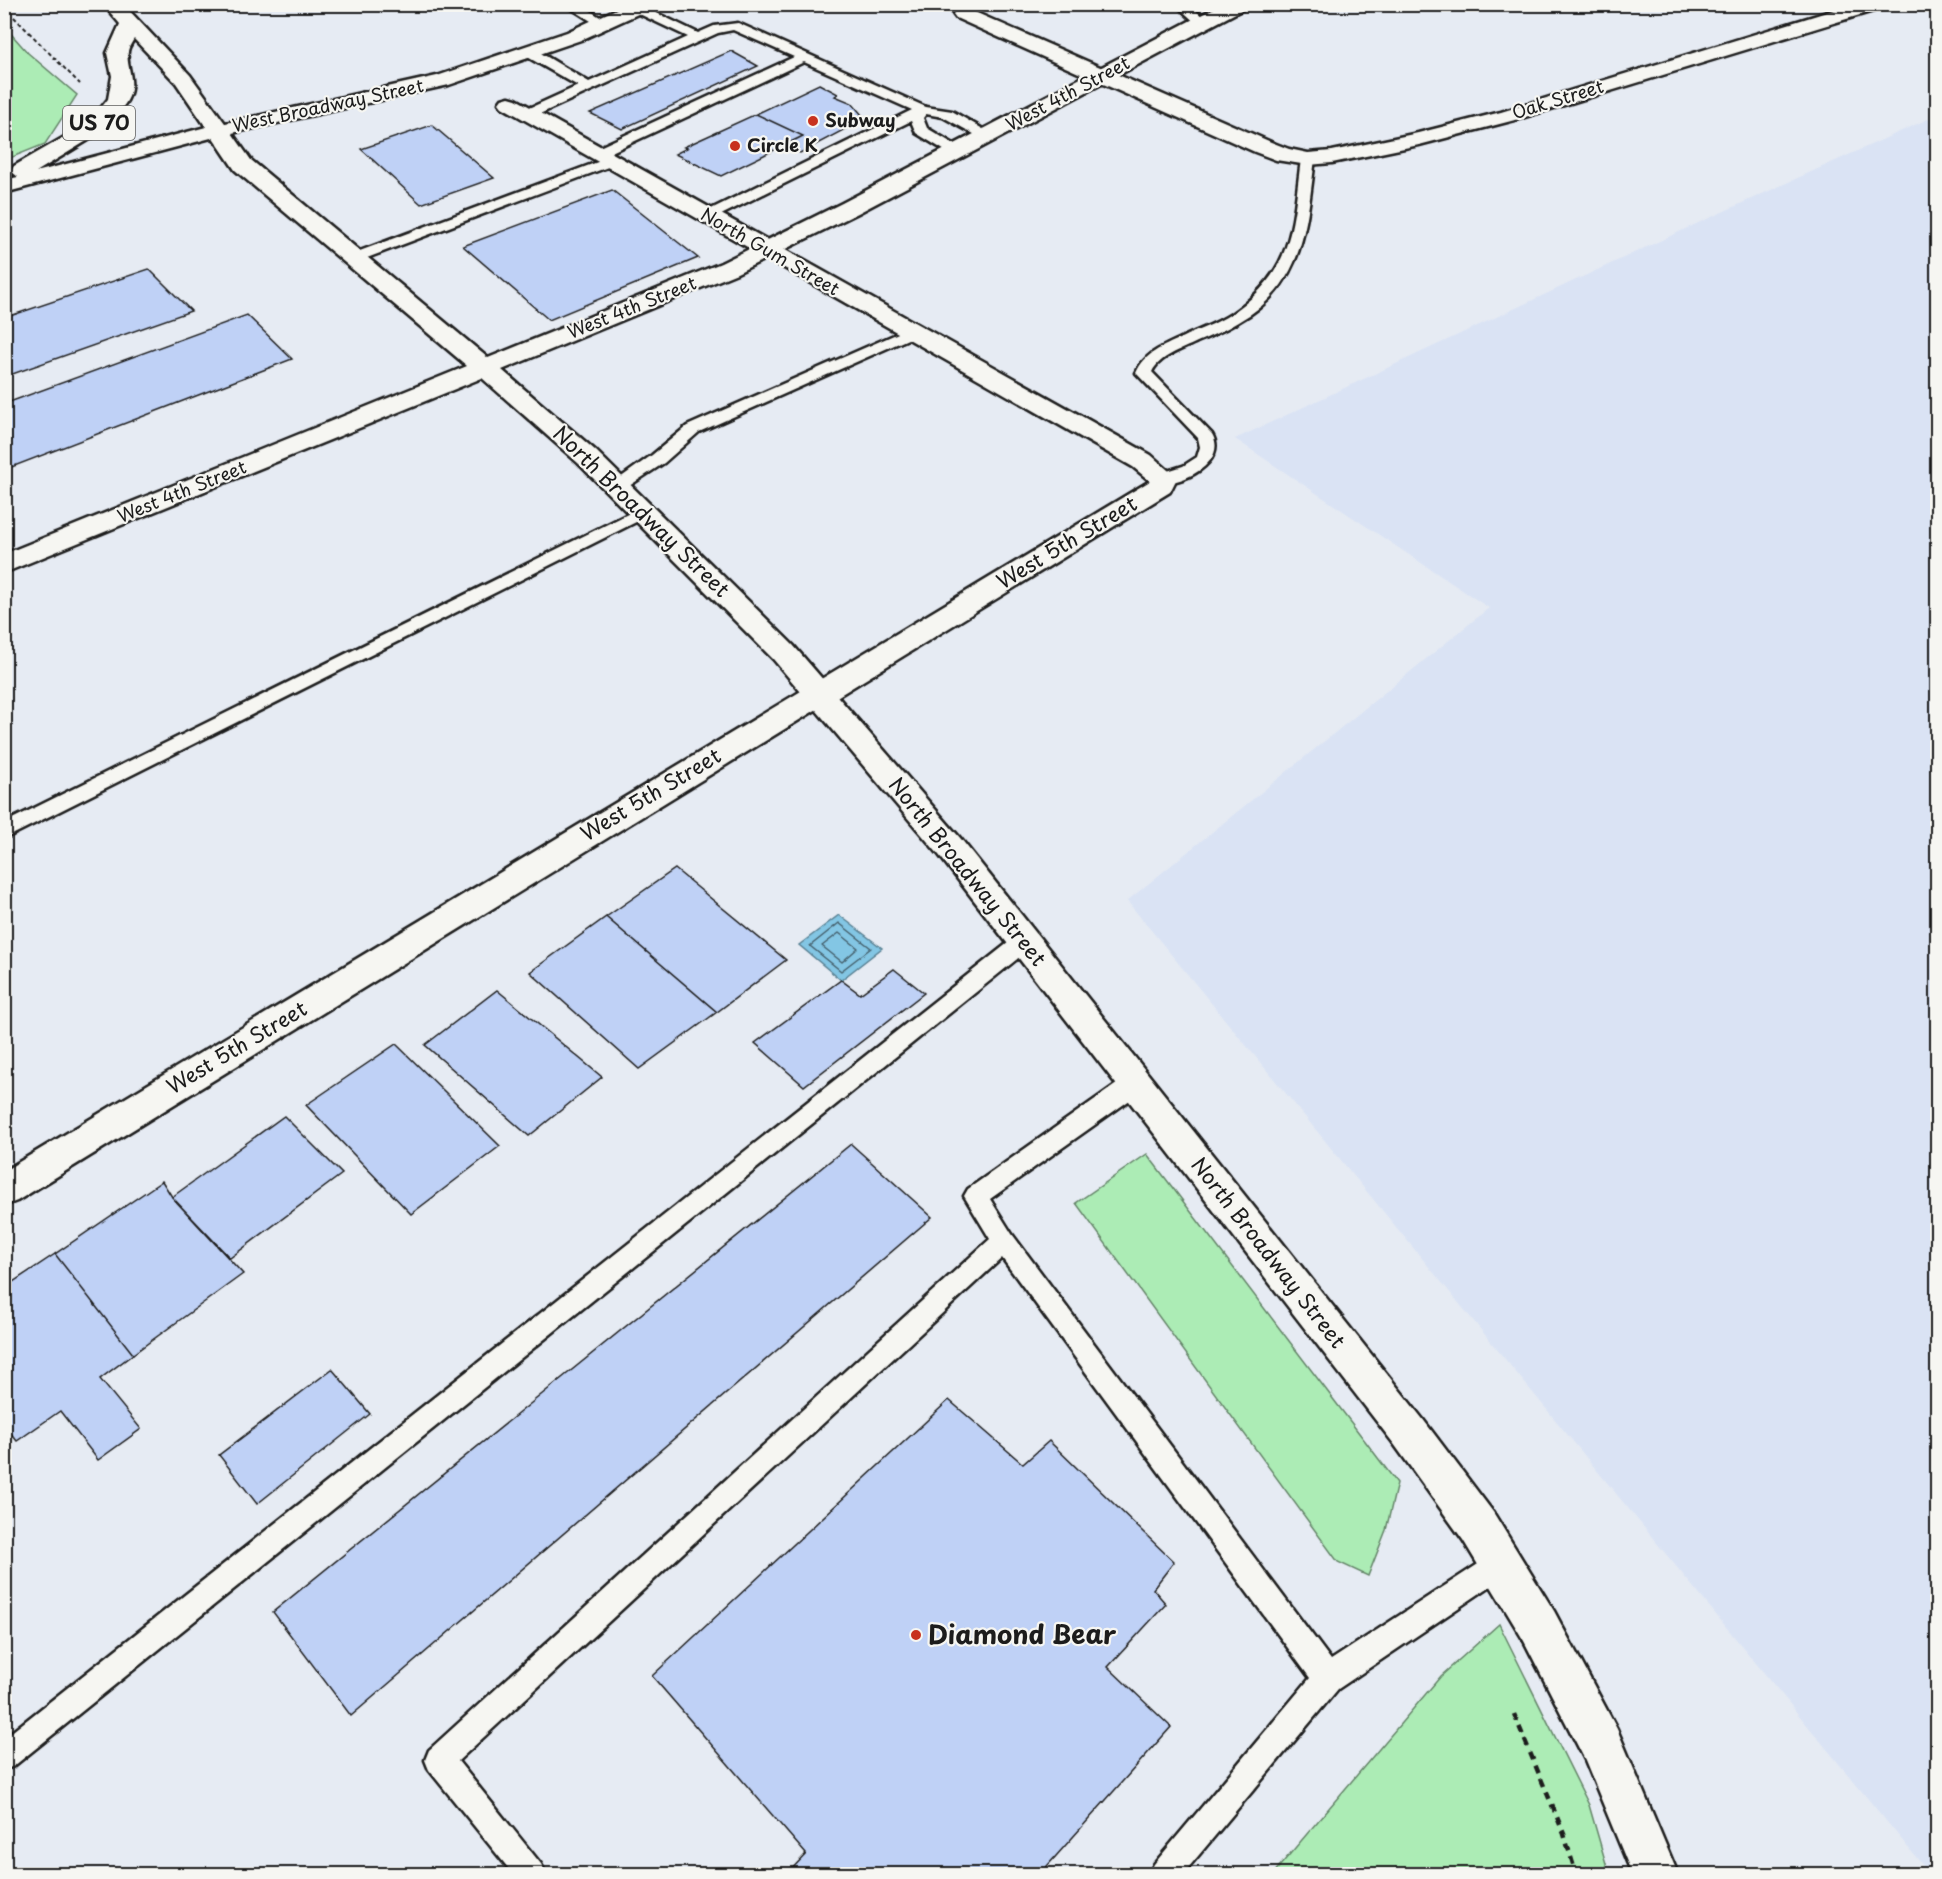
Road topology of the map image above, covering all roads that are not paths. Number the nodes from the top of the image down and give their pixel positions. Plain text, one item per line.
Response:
1 (112, 4) edge
2 (570, 4) edge
3 (1181, 4) edge
4 (1238, 4) edge
5 (1876, 4) edge
6 (641, 6) edge
7 (963, 14) dead end
8 (1203, 22) junction
9 (131, 23) junction
10 (603, 23) junction
11 (697, 37) junction
12 (529, 52) junction
13 (805, 57) junction
14 (1102, 76) junction
15 (589, 87) junction
16 (518, 109) joint
17 (923, 110) junction
18 (219, 130) junction
19 (988, 136) junction
20 (957, 152) junction
21 (604, 157) junction
22 (1308, 159) junction
23 (4, 182) edge
24 (4, 187) edge
25 (708, 216) junction
26 (767, 250) junction
27 (354, 258) junction
28 (912, 332) junction
29 (485, 368) junction
30 (1164, 478) junction
31 (617, 486) junction
32 (644, 511) junction
33 (4, 564) edge
34 (818, 694) junction
35 (4, 832) edge
36 (1025, 941) junction
37 (1136, 1083) junction
38 (4, 1190) edge
39 (1004, 1241) junction
40 (1501, 1564) junction
41 (1328, 1679) junction
42 (4, 1756) edge
43 (531, 1875) edge
44 (1164, 1875) edge
45 (1655, 1875) edge

1 - 9 street, North Broadway Street
2 - 10 lane
3 - 8 lane
4 - 8 street, West 4th Street
5 - 22 street, Oak Street
6 - 10 street, West Broadway Street
6 - 11 lane
7 - 14 street, Oak Street
8 - 14 street, West 4th Street
9 - 18 street, North Broadway Street
9 - 23 street, US 70
10 - 12 street, West Broadway Street
11 - 13 lane
11 - 15 lane
12 - 15 lane
12 - 18 street, West Broadway Street
13 - 17 lane
13 - 21 lane
14 - 19 street, West 4th Street
14 - 22 street, Oak Street
15 - 16 lane
16 - 21 street, North Gum Street
17 - 19 lane
17 - 20 lane
17 - 25 lane
18 - 24 street, West Broadway Street / US 70
18 - 27 street, North Broadway Street
19 - 20 street, West 4th Street
20 - 26 street, West 4th Street
21 - 25 street, North Gum Street
21 - 27 lane
22 - 30 lane
25 - 26 street, North Gum Street
26 - 28 street, North Gum Street
26 - 29 street, West 4th Street
27 - 29 street, North Broadway Street
28 - 30 street, North Gum Street
28 - 31 lane
29 - 31 street, North Broadway Street
29 - 33 street, West 4th Street
30 - 34 street, West 5th Street
31 - 32 street, North Broadway Street
32 - 34 street, North Broadway Street
32 - 35 lane
34 - 36 street, North Broadway Street
34 - 38 street, West 5th Street
36 - 37 street, North Broadway Street
36 - 42 lane
37 - 39 lane
37 - 40 street, North Broadway Street
39 - 41 lane
39 - 43 lane
40 - 41 lane
40 - 45 street, North Broadway Street
41 - 44 lane

